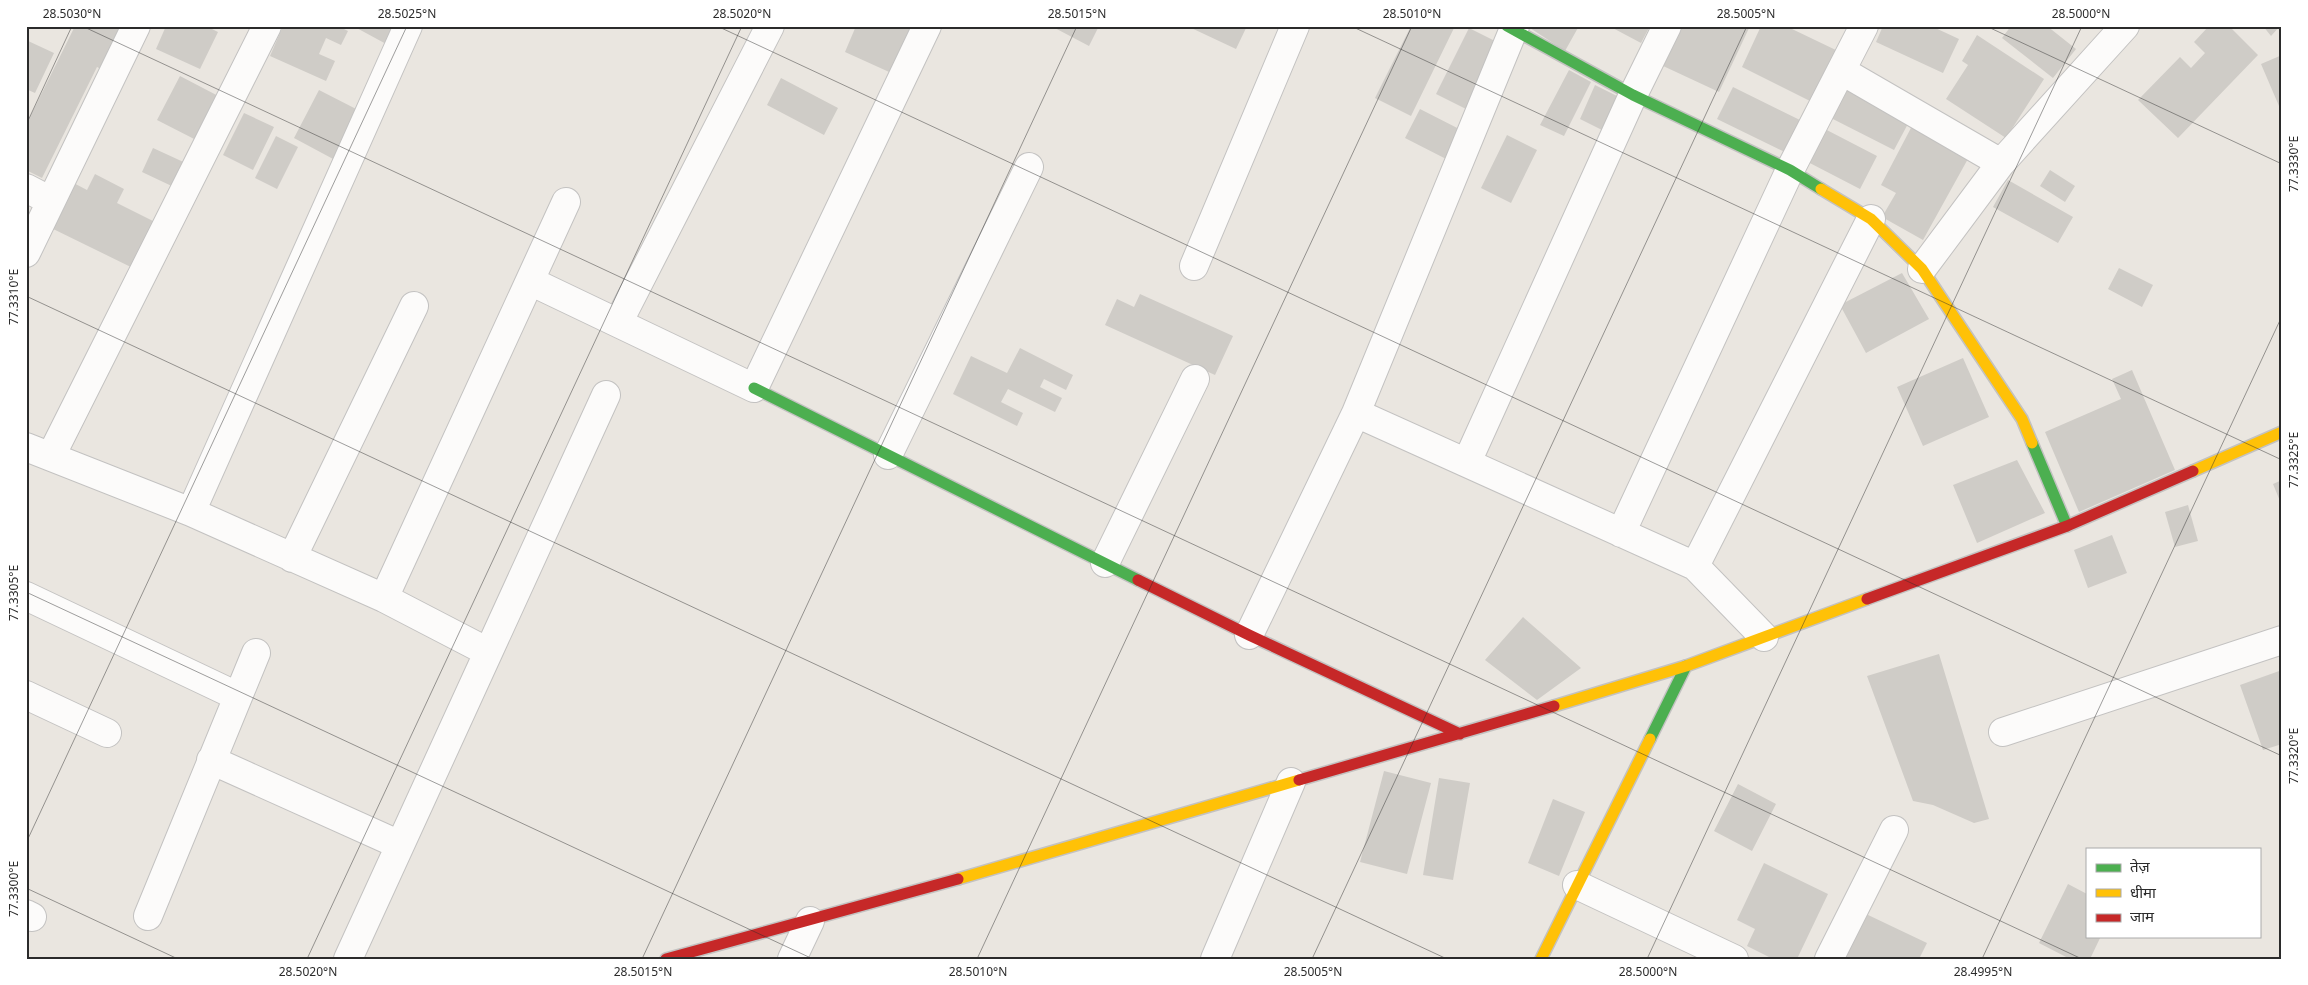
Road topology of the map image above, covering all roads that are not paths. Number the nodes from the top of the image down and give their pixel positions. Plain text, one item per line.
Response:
1 (136, 26) edge
2 (267, 26) edge
3 (408, 26) edge
4 (770, 26) edge
5 (927, 26) edge
6 (1295, 26) edge
7 (1667, 26) edge
8 (1864, 26) edge
9 (2125, 26) edge
10 (1512, 27) edge
11 (1842, 71) junction
12 (1634, 95) junction
13 (2001, 163) junction
14 (1029, 167) dead end
15 (1790, 170) junction
16 (26, 188) edge
17 (51, 201) junction
18 (566, 202) dead end
19 (1871, 219) junction
20 (26, 253) edge
21 (1194, 266) dead end
22 (1922, 268) junction
23 (530, 281) junction
24 (414, 306) dead end
25 (618, 323) junction
26 (1195, 379) dead end
27 (754, 388) junction
28 (606, 395) dead end
29 (1356, 413) junction
30 (2282, 432) edge
31 (26, 447) edge
32 (888, 455) junction
33 (51, 456) junction
34 (1467, 462) junction
35 (192, 512) junction
36 (2068, 526) junction
37 (1621, 532) junction
38 (292, 558) junction
39 (1105, 563) junction
40 (1695, 566) junction
41 (26, 596) edge
42 (384, 598) junction
43 (1249, 635) junction
44 (1764, 637) junction
45 (2282, 640) edge
46 (488, 652) junction
47 (256, 653) dead end
48 (1686, 666) junction
49 (26, 694) edge
50 (237, 696) junction
51 (107, 732) dead end
52 (2003, 732) dead end
53 (1460, 734) junction
54 (211, 760) junction
55 (1292, 782) junction
56 (1894, 830) dead end
57 (400, 844) junction
58 (1577, 886) junction
59 (148, 916) dead end
60 (810, 921) junction
61 (348, 959) edge
62 (666, 959) edge
63 (792, 959) edge
64 (1215, 959) edge
65 (1541, 959) edge
66 (1734, 959) edge
67 (1829, 959) edge

1 - 17 street
2 - 33 street
3 - 35 street
4 - 25 street
5 - 27 street
6 - 21 street
7 - 12 street
8 - 11 street
9 - 13 street
10 - 12 street
10 - 29 street
11 - 13 street
11 - 15 street
12 - 15 street
12 - 34 street
13 - 22 street
14 - 32 street
15 - 19 street
15 - 37 street
16 - 17 street
17 - 20 street
18 - 23 street
19 - 22 street
19 - 40 street
22 - 36 street
23 - 25 street
23 - 42 street
24 - 38 street
25 - 27 street
26 - 39 street
27 - 32 street
28 - 46 street
29 - 34 street
29 - 43 street
30 - 36 street
31 - 33 street
32 - 39 street
33 - 35 street
34 - 37 street
35 - 38 street
36 - 44 street
37 - 40 street
38 - 42 street
39 - 43 street
40 - 44 street
41 - 50 street
42 - 46 street
43 - 53 street
44 - 48 street
45 - 52 street
46 - 57 street
47 - 50 street
48 - 53 street
48 - 58 street
49 - 51 street
50 - 54 street
53 - 55 street
54 - 57 street
54 - 59 street
55 - 60 street
55 - 64 street
56 - 67 street
57 - 61 street
58 - 65 street
58 - 66 street
60 - 62 street
60 - 63 street

